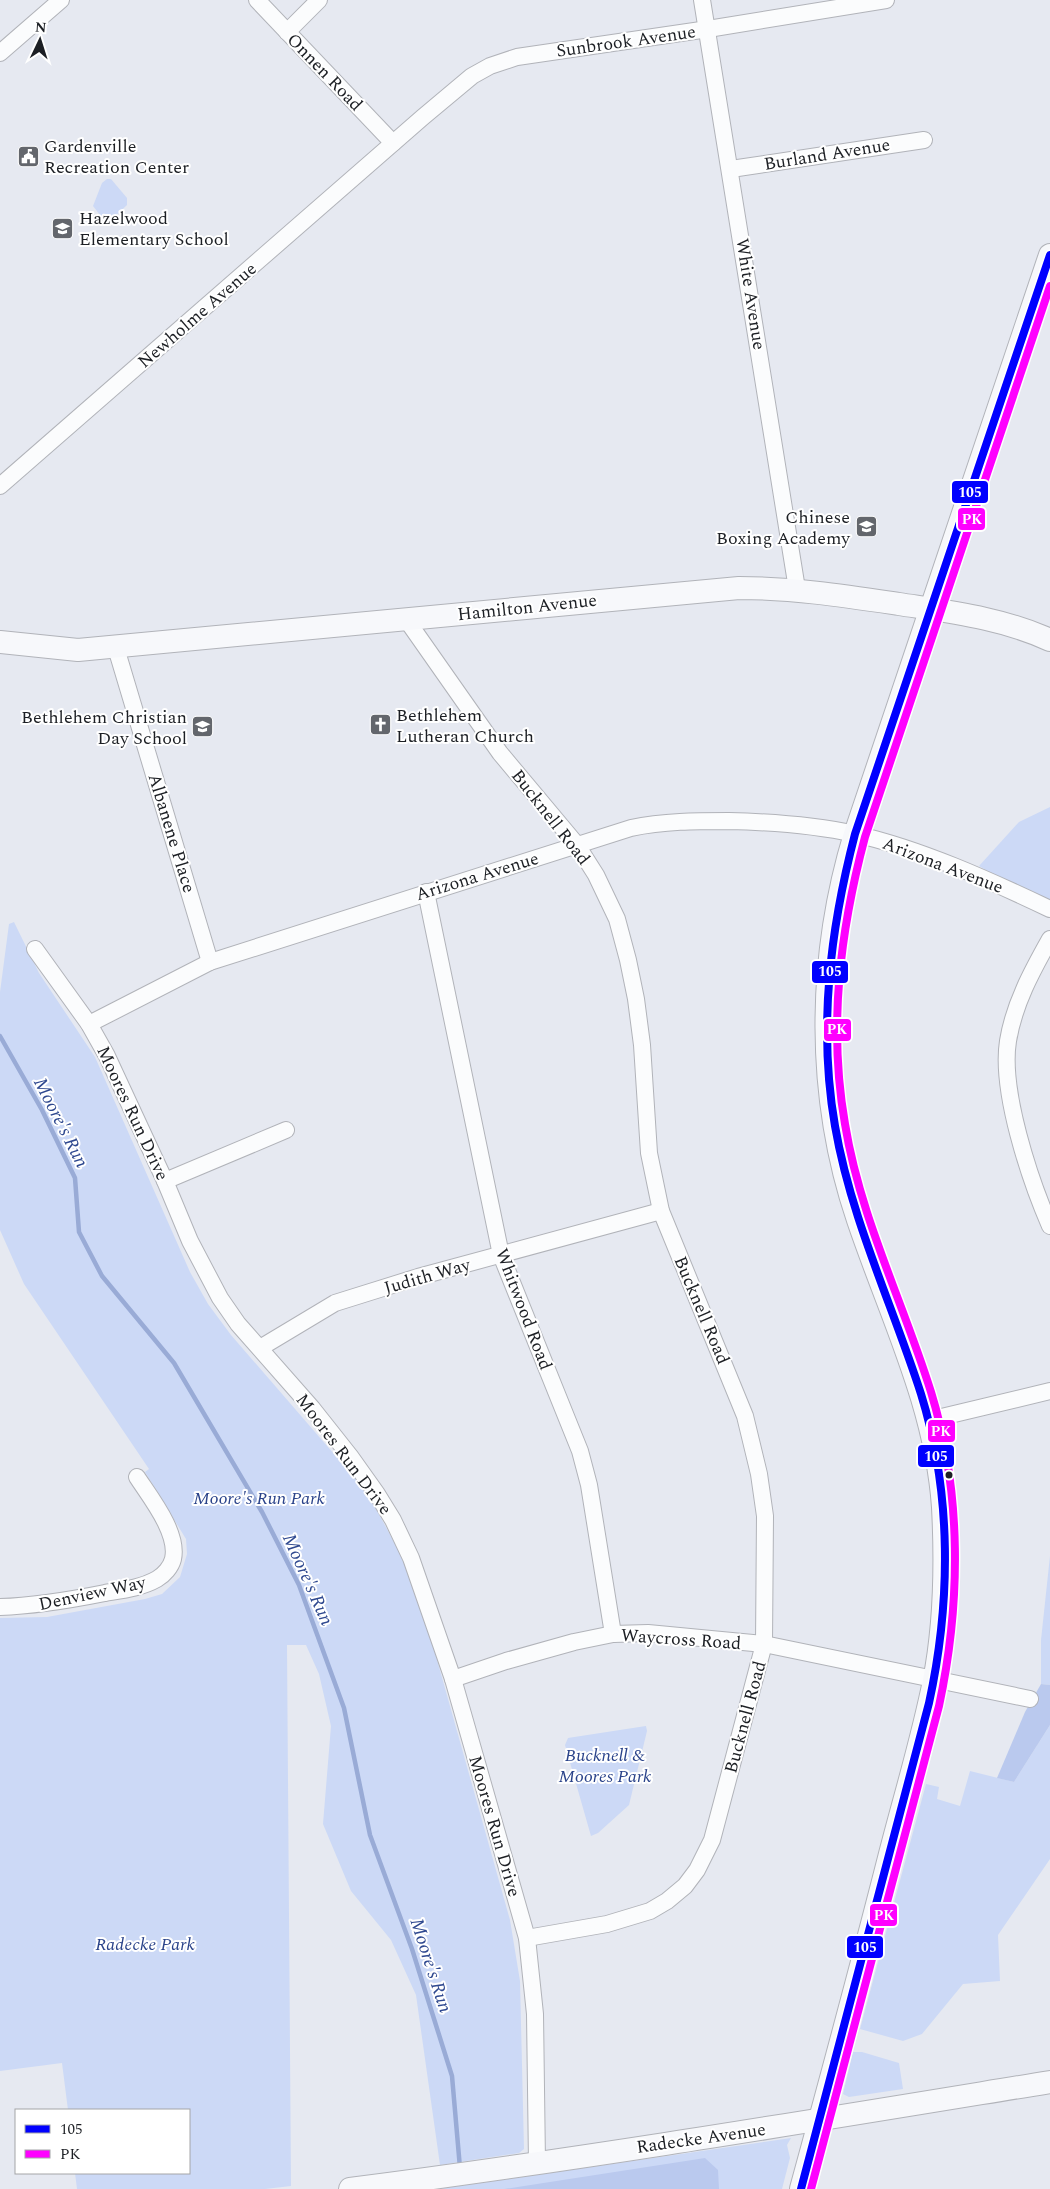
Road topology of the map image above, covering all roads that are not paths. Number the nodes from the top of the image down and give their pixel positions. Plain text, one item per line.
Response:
1 (61, 0) edge
2 (257, 0) edge
3 (319, 0) edge
4 (702, 0) edge
5 (886, 0) edge
6 (708, 29) junction
7 (287, 32) junction
8 (0, 53) edge
9 (924, 140) dead end
10 (394, 143) junction
11 (730, 168) junction
12 (1050, 255) edge
13 (0, 486) edge
14 (797, 589) junction
15 (930, 609) junction
16 (406, 619) junction
17 (1050, 640) edge
18 (0, 642) edge
19 (116, 648) junction
20 (855, 834) junction
21 (577, 845) junction
22 (426, 892) junction
23 (1050, 909) edge
24 (1050, 939) edge
25 (35, 949) dead end
26 (210, 962) junction
27 (89, 1024) junction
28 (286, 1130) dead end
29 (165, 1181) junction
30 (661, 1211) junction
31 (1050, 1226) edge
32 (501, 1255) junction
33 (260, 1348) junction
34 (1050, 1391) edge
35 (930, 1420) junction
36 (137, 1477) dead end
37 (0, 1607) edge
38 (613, 1634) junction
39 (764, 1644) junction
40 (453, 1679) junction
41 (934, 1680) junction
42 (1030, 1700) dead end
43 (527, 1938) junction
44 (1050, 2082) edge
45 (820, 2121) junction
46 (537, 2163) junction
47 (350, 2189) edge
48 (801, 2189) edge

1 - 8 street
2 - 7 street, Onnen Road
3 - 7 street
4 - 6 street, White Avenue
5 - 6 street, Sunbrook Avenue
6 - 10 street, Sunbrook Avenue
6 - 11 street, White Avenue
7 - 10 street, Onnen Road
9 - 11 street, Burland Avenue
10 - 13 street, Newholme Avenue
11 - 14 street, White Avenue
12 - 15 street
14 - 15 street, Hamilton Avenue
14 - 16 street, Hamilton Avenue
15 - 17 street, Hamilton Avenue
15 - 20 street
16 - 19 street, Hamilton Avenue
16 - 21 street, Bucknell Road
18 - 19 street, Hamilton Avenue
19 - 26 street, Albanene Place
20 - 21 street, Arizona Avenue
20 - 23 street, Arizona Avenue
20 - 35 street
21 - 22 street, Arizona Avenue
21 - 30 street, Bucknell Road
22 - 26 street, Arizona Avenue
22 - 32 street, Whitwood Road
24 - 31 street
25 - 27 street, Moores Run Drive
26 - 27 street, Arizona Avenue
27 - 29 street, Moores Run Drive
28 - 29 street
29 - 33 street, Moores Run Drive
30 - 32 street, Judith Way
30 - 39 street, Bucknell Road
32 - 33 street, Judith Way
32 - 38 street, Whitwood Road
33 - 40 street, Moores Run Drive
34 - 35 street
35 - 41 street
36 - 37 street, Denview Way
38 - 39 street, Waycross Road
38 - 40 street, Waycross Road
39 - 41 street, Waycross Road
39 - 43 street, Bucknell Road
40 - 43 street, Moores Run Drive
41 - 42 street, Waycross Road
41 - 45 street
43 - 46 street, Moores Run Drive
44 - 45 street, Radecke Avenue
45 - 46 street, Radecke Avenue
45 - 48 street
46 - 47 street, Radecke Avenue

